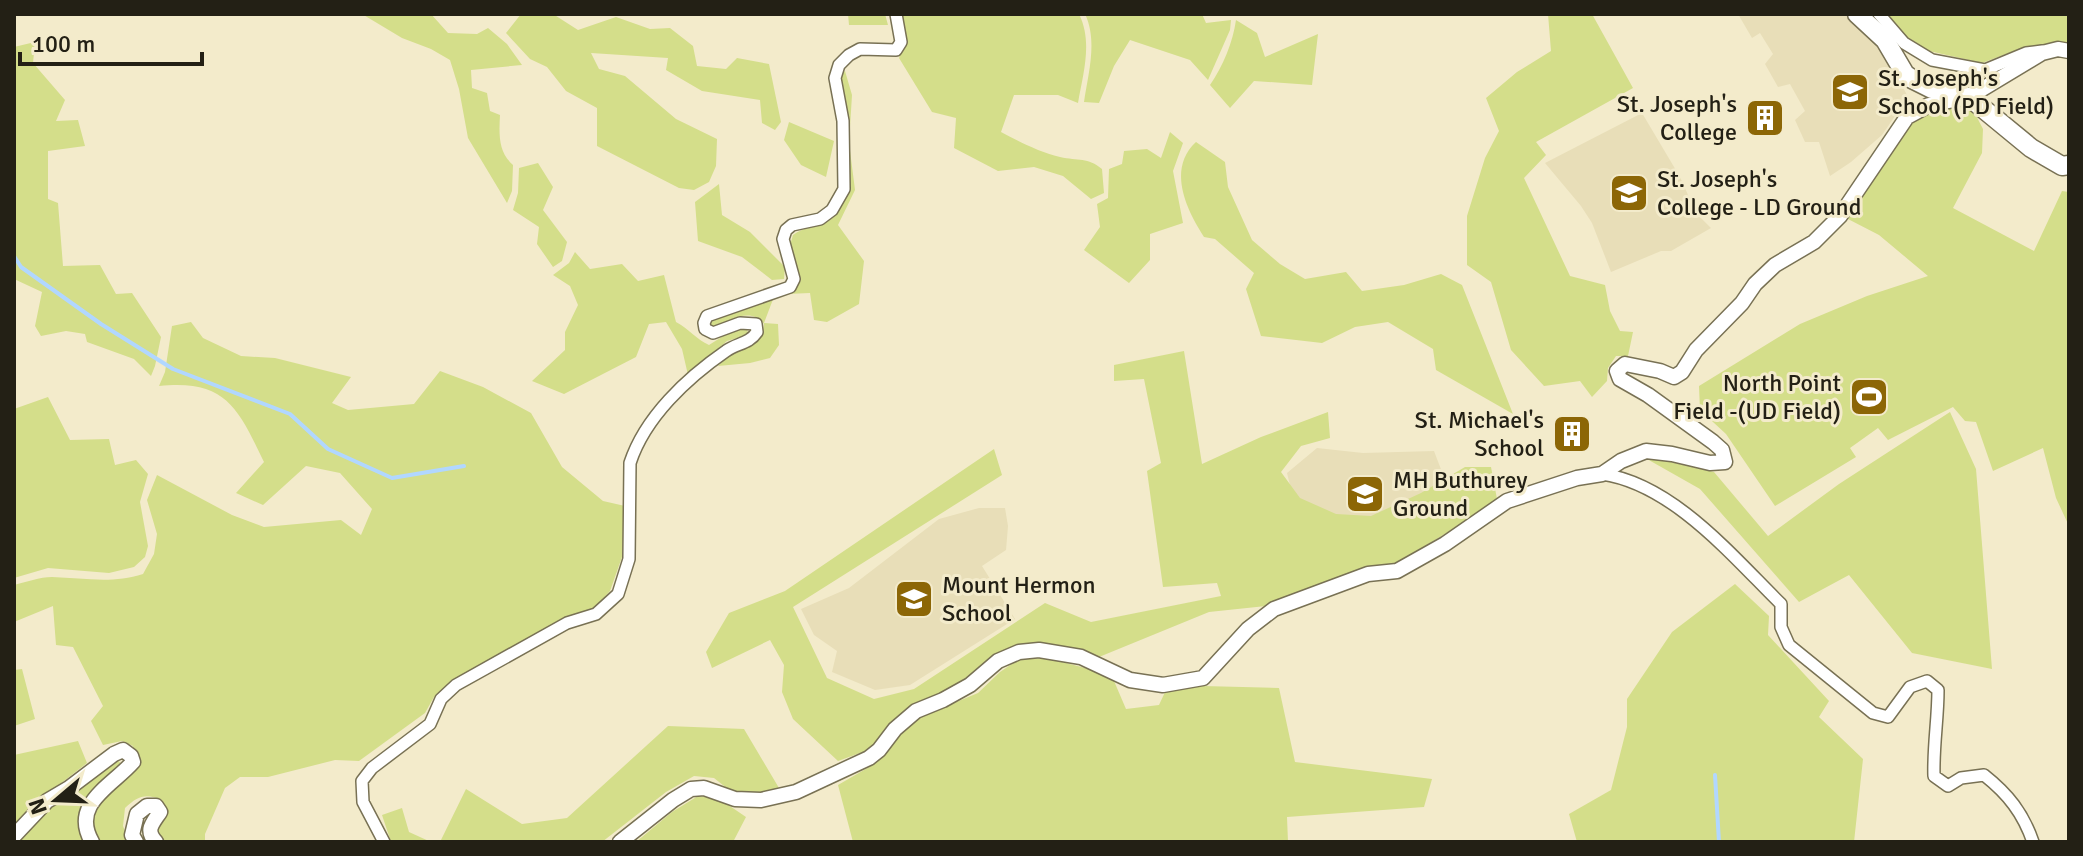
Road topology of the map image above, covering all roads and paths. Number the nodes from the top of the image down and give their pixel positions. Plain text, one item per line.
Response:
1 (896, 14) edge
2 (1857, 14) edge
3 (1879, 14) edge
4 (2064, 50) edge
5 (1969, 97) junction
6 (2069, 165) edge
7 (1602, 474) junction
8 (14, 840) edge
9 (92, 842) edge
10 (136, 842) edge
11 (156, 842) edge
12 (384, 842) edge
13 (620, 842) edge
14 (2033, 842) edge

1 - 12 street
2 - 5 highway
3 - 4 street
4 - 5 main road
5 - 6 highway
5 - 7 main road
7 - 13 main road
7 - 14 street
8 - 9 main road
10 - 11 main road

